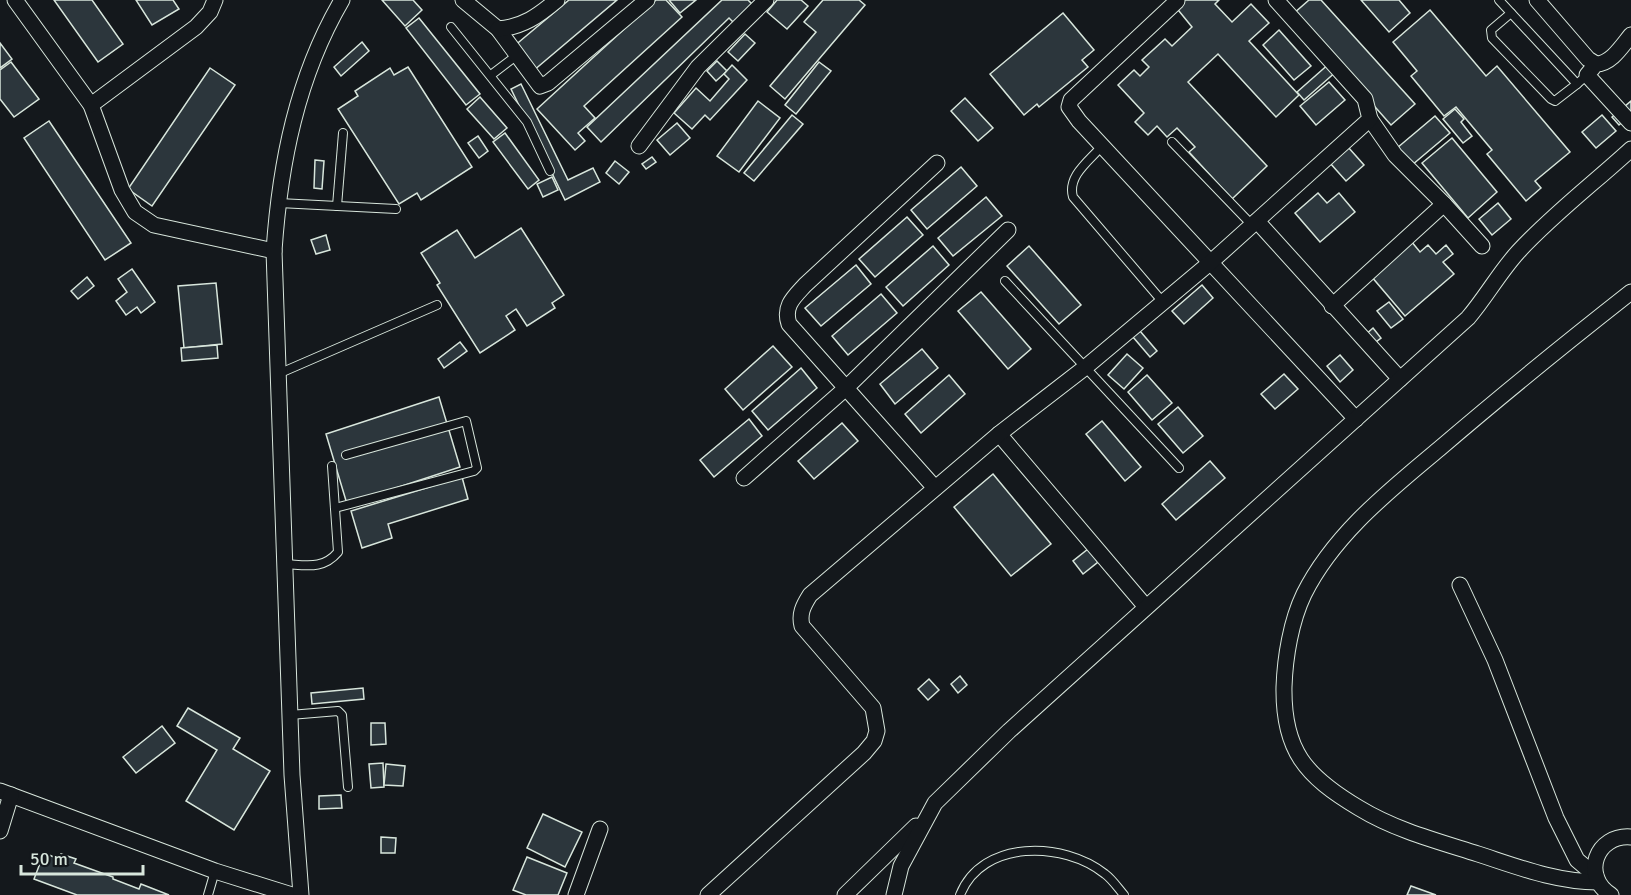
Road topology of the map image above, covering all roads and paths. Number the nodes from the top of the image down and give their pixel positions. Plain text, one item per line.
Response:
1 (15, 0) edge
2 (214, 0) edge
3 (342, 0) edge
4 (463, 0) edge
5 (557, 0) edge
6 (646, 0) edge
7 (766, 0) edge
8 (1276, 0) edge
9 (1499, 0) edge
10 (1537, 0) edge
11 (1177, 1) edge
12 (1511, 13) junction
13 (451, 27) dead end
14 (498, 30) junction
15 (1631, 35) edge
16 (516, 56) junction
17 (1586, 74) junction
18 (490, 75) junction
19 (91, 105) junction
20 (1370, 119) junction
21 (1631, 123) edge
22 (343, 133) dead end
23 (1172, 142) dead end
24 (639, 146) dead end
25 (1102, 146) junction
26 (1631, 149) edge
27 (937, 163) dead end
28 (550, 171) dead end
29 (277, 203) junction
30 (1444, 204) junction
31 (337, 206) junction
32 (396, 209) dead end
33 (1255, 223) junction
34 (1008, 230) dead end
35 (1482, 246) dead end
36 (274, 251) junction
37 (1211, 262) junction
38 (1005, 281) dead end
39 (1631, 292) edge
40 (1162, 301) junction
41 (437, 305) dead end
42 (1332, 306) junction
43 (1087, 366) junction
44 (278, 374) junction
45 (1400, 379) junction
46 (846, 388) junction
47 (1356, 419) junction
48 (999, 434) junction
49 (346, 455) dead end
50 (332, 466) dead end
51 (1179, 468) dead end
52 (744, 478) dead end
53 (935, 488) junction
54 (335, 508) junction
55 (285, 564) junction
56 (1460, 585) dead end
57 (1146, 607) junction
58 (290, 715) junction
59 (348, 787) dead end
60 (5, 793) edge
61 (935, 803) junction
62 (600, 829) dead end
63 (0, 831) edge
64 (1631, 837) edge
65 (215, 871) junction
66 (1597, 879) junction
67 (208, 895) edge
68 (292, 895) edge
69 (301, 895) edge
70 (576, 895) edge
71 (708, 895) edge
72 (845, 895) edge
73 (894, 895) edge
74 (960, 895) edge
75 (1124, 895) edge
76 (1611, 895) edge

1 - 19 street
2 - 19 street
3 - 29 street
4 - 14 street
5 - 14 street
6 - 16 street
7 - 24 street
8 - 20 street
9 - 12 lane
10 - 17 street
11 - 25 street
12 - 17 lane
12 - 17 lane
13 - 18 lane
14 - 16 street
15 - 17 street
16 - 18 lane
17 - 21 street
18 - 28 lane
19 - 36 street
20 - 30 street
20 - 33 street
22 - 31 lane
23 - 33 lane
25 - 37 street
25 - 40 lane
26 - 45 street
27 - 46 street
29 - 31 lane
29 - 36 street
30 - 35 street
30 - 42 street
31 - 32 lane
33 - 37 street
33 - 42 street
34 - 46 street
36 - 44 street
37 - 40 street
37 - 47 street
38 - 43 lane
39 - 66 street
40 - 43 street
41 - 44 lane
42 - 45 street
43 - 48 street
43 - 51 lane
44 - 55 street
45 - 47 street
46 - 52 street
46 - 53 street
47 - 57 street
48 - 53 street
48 - 57 street
49 - 54 lane
50 - 54 lane
53 - 71 street
54 - 55 lane
55 - 58 street
56 - 66 street
57 - 61 street
58 - 59 lane
58 - 69 street
60 - 63 street
60 - 65 street
61 - 72 street
61 - 73 street
62 - 70 street
64 - 66 street
65 - 67 lane
65 - 68 street
66 - 76 street
74 - 75 lane

